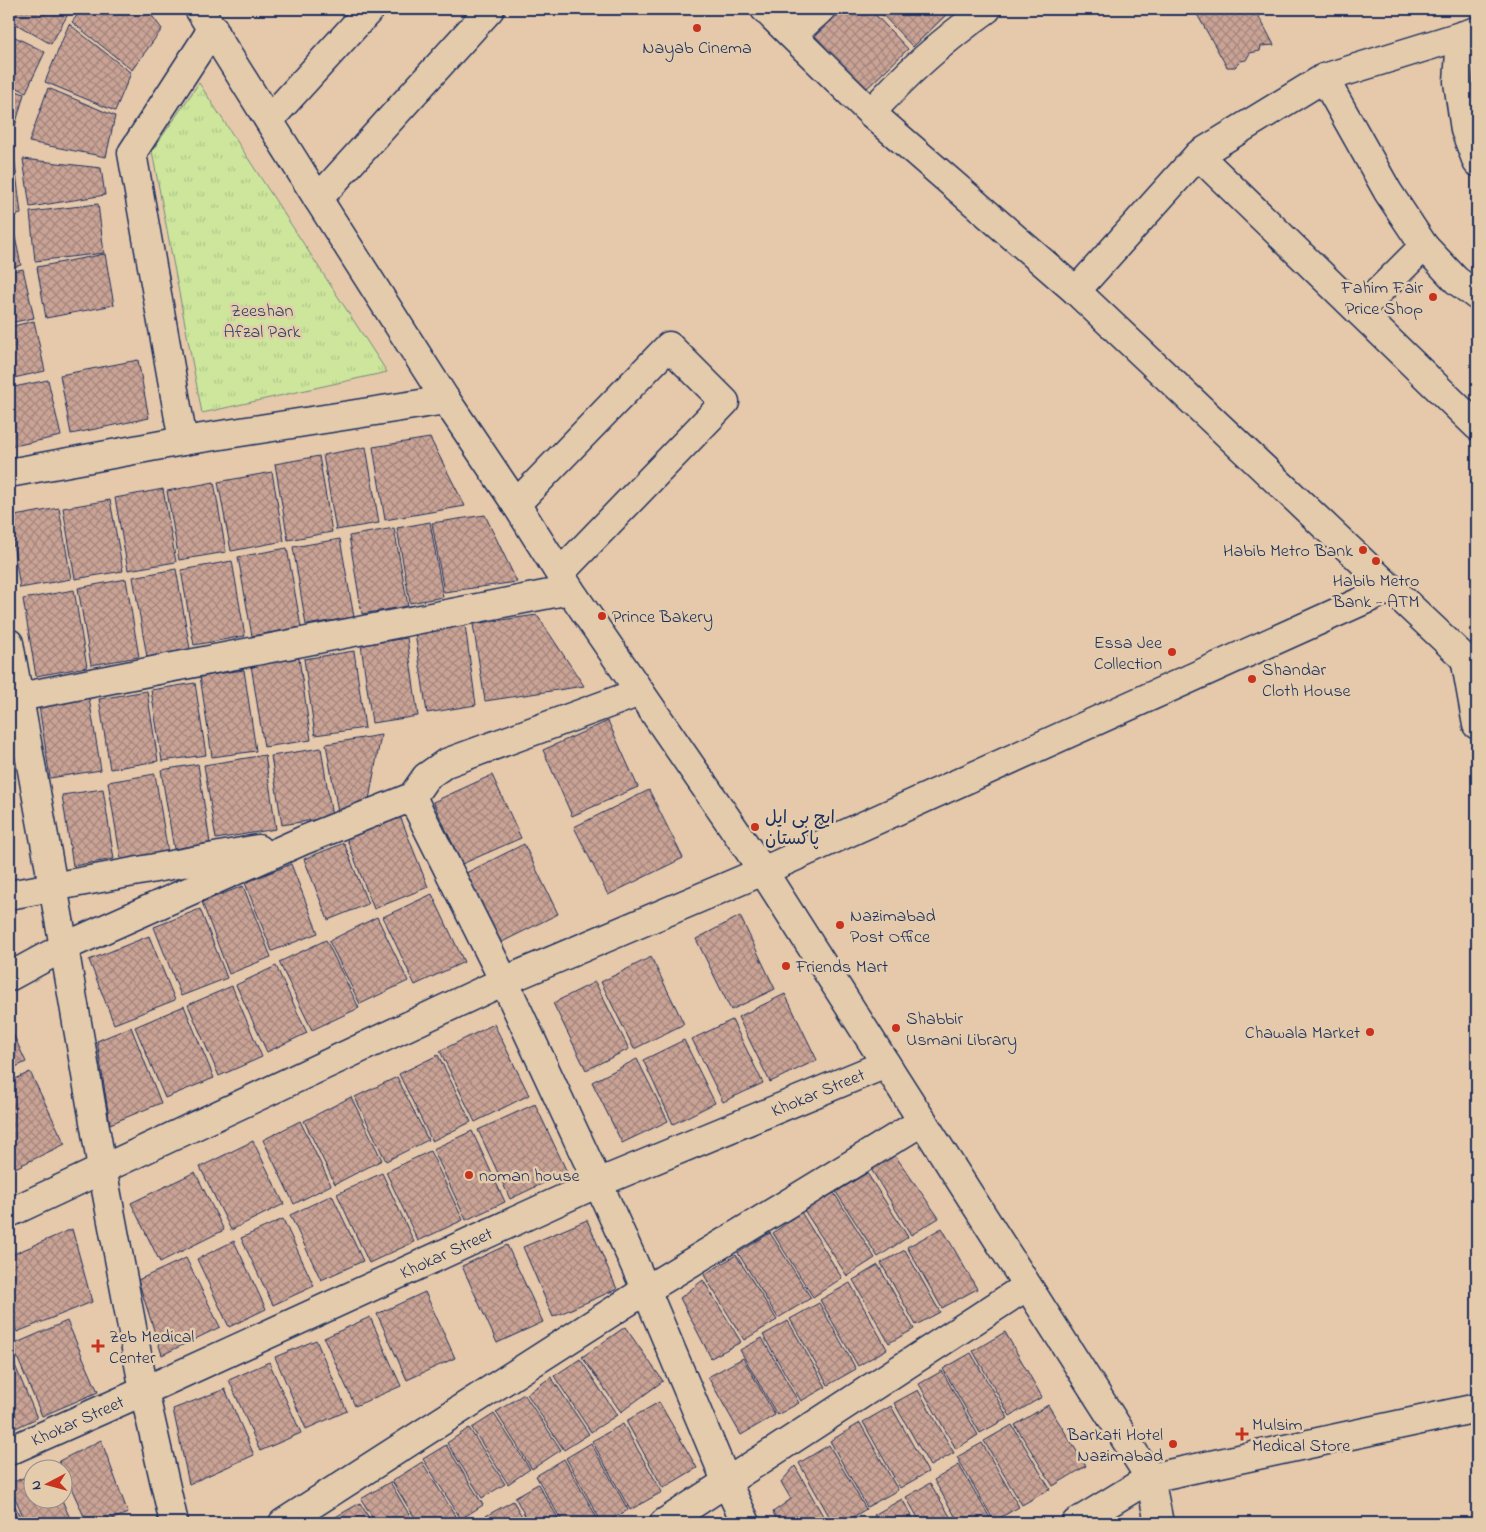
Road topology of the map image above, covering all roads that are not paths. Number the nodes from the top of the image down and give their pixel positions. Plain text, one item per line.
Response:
1 (370, 9) edge
2 (490, 9) edge
3 (765, 9) edge
4 (821, 9) edge
5 (987, 9) edge
6 (206, 19) edge
7 (1469, 34) edge
8 (792, 35) junction
9 (1324, 78) junction
10 (871, 113) junction
11 (269, 120) junction
12 (1198, 155) junction
13 (1477, 162) edge
14 (318, 199) junction
15 (1424, 246) junction
16 (1076, 291) junction
17 (1477, 296) edge
18 (1359, 312) junction
19 (446, 400) junction
20 (1477, 426) edge
21 (183, 441) junction
22 (9, 473) edge
23 (516, 504) junction
24 (565, 582) junction
25 (1391, 588) junction
26 (9, 643) edge
27 (1471, 664) edge
28 (640, 692) junction
29 (14, 698) edge
30 (1477, 724) edge
31 (412, 797) junction
32 (304, 840) junction
33 (764, 870) junction
34 (53, 887) junction
35 (9, 895) edge
36 (64, 947) junction
37 (9, 977) edge
38 (504, 981) junction
39 (886, 1064) junction
40 (922, 1120) junction
41 (102, 1168) junction
42 (598, 1183) junction
43 (9, 1212) edge
44 (1027, 1286) junction
45 (646, 1290) junction
46 (144, 1391) junction
47 (1477, 1408) edge
48 (9, 1451) edge
49 (1150, 1478) junction
50 (727, 1483) junction
51 (174, 1523) edge
52 (283, 1523) edge
53 (664, 1523) edge
54 (746, 1523) edge
55 (1076, 1523) edge
56 (1159, 1523) edge

1 - 11 street
2 - 14 street
3 - 8 street
4 - 8 street
5 - 10 street
6 - 11 street
6 - 21 street
7 - 9 street
7 - 13 street
8 - 10 street
9 - 12 street
9 - 15 street
10 - 16 street
11 - 14 street
12 - 16 street
12 - 18 street
14 - 19 street
15 - 17 street
15 - 18 street
16 - 25 street
18 - 20 street
19 - 21 street
19 - 23 street
21 - 22 street
23 - 24 street
23 - 24 street
24 - 28 street
24 - 29 street
25 - 27 street
25 - 33 street
26 - 29 street
27 - 30 street
28 - 31 street
28 - 33 street
29 - 34 street
31 - 32 street
31 - 38 street
32 - 34 street
32 - 36 street
33 - 38 street
33 - 39 street
34 - 35 street
34 - 36 street
36 - 37 street
36 - 41 street
38 - 41 street
38 - 42 street
39 - 40 street
39 - 42 street, Khokar Street
40 - 44 street
40 - 45 street
41 - 43 street
41 - 46 street
42 - 45 street
42 - 46 street, Khokar Street
44 - 49 street
44 - 50 street
45 - 50 street
45 - 52 street
46 - 48 street, Khokar Street
46 - 51 street
47 - 49 street
49 - 55 street
49 - 56 street
50 - 53 street
50 - 54 street

